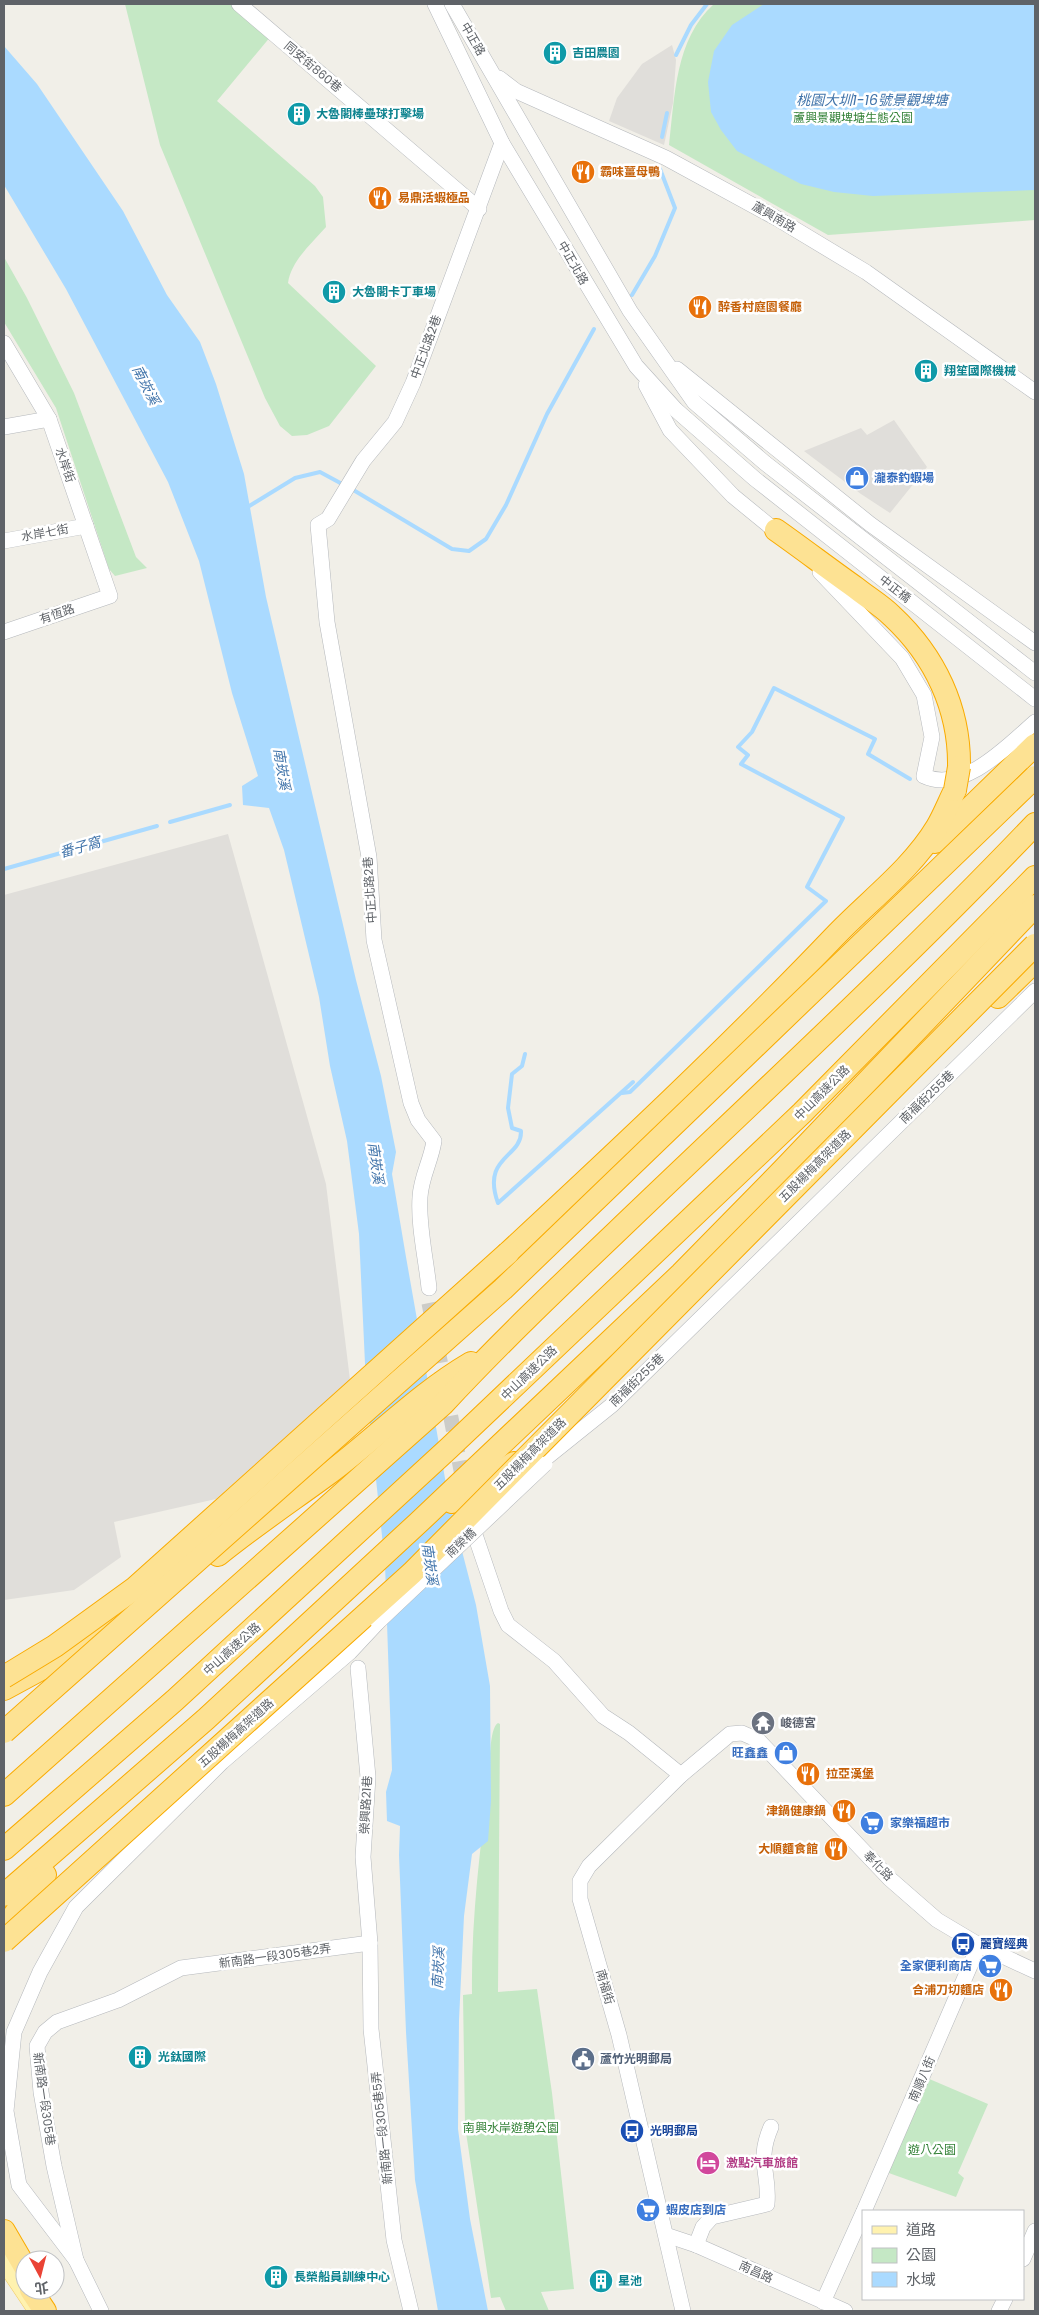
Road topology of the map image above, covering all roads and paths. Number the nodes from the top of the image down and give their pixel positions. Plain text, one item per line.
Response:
1 (239, 4) edge
2 (439, 6) edge
3 (494, 75) junction
4 (502, 143) junction
5 (479, 209) junction
6 (4, 342) edge
7 (659, 352) junction
8 (636, 366) junction
9 (1035, 392) edge
10 (49, 419) junction
11 (4, 428) edge
12 (764, 463) joint
13 (755, 479) joint
14 (86, 526) junction
15 (776, 530) junction
16 (4, 540) edge
17 (110, 596) joint
18 (4, 632) edge
19 (1035, 643) edge
20 (1035, 673) edge
21 (1035, 699) edge
22 (1035, 722) edge
23 (1035, 745) edge
24 (1035, 777) edge
25 (1035, 824) edge
26 (901, 872) junction
27 (1035, 877) edge
28 (1035, 906) edge
29 (1035, 945) edge
30 (1035, 961) edge
31 (1035, 991) edge
32 (429, 1288) tunnel mouth
33 (493, 1350) junction
34 (612, 1405) junction
35 (460, 1489) junction
36 (113, 1626) junction
37 (358, 1668) dead end
38 (4, 1669) edge
39 (4, 1677) edge
40 (4, 1688) edge
41 (4, 1732) edge
42 (742, 1732) joint
43 (681, 1775) junction
44 (4, 1795) edge
45 (102, 1811) junction
46 (4, 1849) edge
47 (4, 1895) edge
48 (4, 1930) edge
49 (4, 1942) edge
50 (370, 1943) junction
51 (979, 1945) junction
52 (181, 1968) joint
53 (1035, 1971) edge
54 (771, 2127) dead end
55 (864, 2210) edge
56 (862, 2214) edge
57 (4, 2231) edge
58 (1035, 2231) edge
59 (666, 2235) junction
60 (696, 2245) junction
61 (4, 2248) edge
62 (15, 2250) edge
63 (1024, 2257) edge
64 (4, 2259) edge
65 (76, 2260) junction
66 (15, 2265) edge
67 (4, 2275) edge
68 (38, 2300) edge
69 (45, 2300) edge
70 (823, 2302) junction
71 (28, 2311) edge
72 (38, 2311) edge
73 (45, 2311) edge
74 (52, 2311) edge
75 (101, 2311) edge
76 (411, 2311) edge
77 (683, 2311) edge
78 (845, 2311) edge

1 - 5 street, 同安街860巷
2 - 3 street, 中正路
2 - 4 street, 中正北路
3 - 7 street, 中正北路
3 - 9 street, 蘆興南路
4 - 5 street, 中正北路2巷
4 - 8 street, 中正北路
5 - 32 street, 中正北路2巷
6 - 10 street, 水岸街
7 - 12 street, 中正北路
7 - 19 street
8 - 13 street, 中正北路
8 - 15 street
10 - 11 street
10 - 14 street, 水岸街
12 - 20 street, 中正橋
13 - 21 street, 中正橋
14 - 16 street, 水岸七街
14 - 17 street, 水岸街
15 - 22 street
15 - 26 highway, bridge
17 - 18 street, 有恆路
23 - 26 highway
24 - 41 highway, bridge
25 - 33 highway
26 - 39 highway, bridge
27 - 46 highway, 中山高速公路
28 - 35 highway
29 - 49 highway, 五股楊梅高架道路, bridge
30 - 35 highway
31 - 34 street, 南福街255巷
33 - 36 highway
33 - 44 highway
34 - 43 street, 南福街255巷
34 - 65 street, 南榮橋, bridge
35 - 45 highway
36 - 38 highway
36 - 40 highway
37 - 50 street, 榮興路21巷
42 - 43 street, 南福街
42 - 51 street, 奉化路
43 - 59 street, 南福街
45 - 47 highway
45 - 48 highway
50 - 52 street, 新南路一段305巷2弄
50 - 76 street, 新南路一段305巷5弄
51 - 53 street, 奉化路
51 - 55 street, 南順八街
52 - 65 street, 新南路一段305巷
54 - 60 street
56 - 70 street, 南順八街
57 - 62 highway
58 - 63 street
59 - 60 street, 南昌路
59 - 77 street, 南福街
60 - 70 street, 南昌路
61 - 66 highway
64 - 72 main road
65 - 75 street, 新南路一段305巷
67 - 71 main road
68 - 73 highway
69 - 74 highway
70 - 78 street, 南昌路

